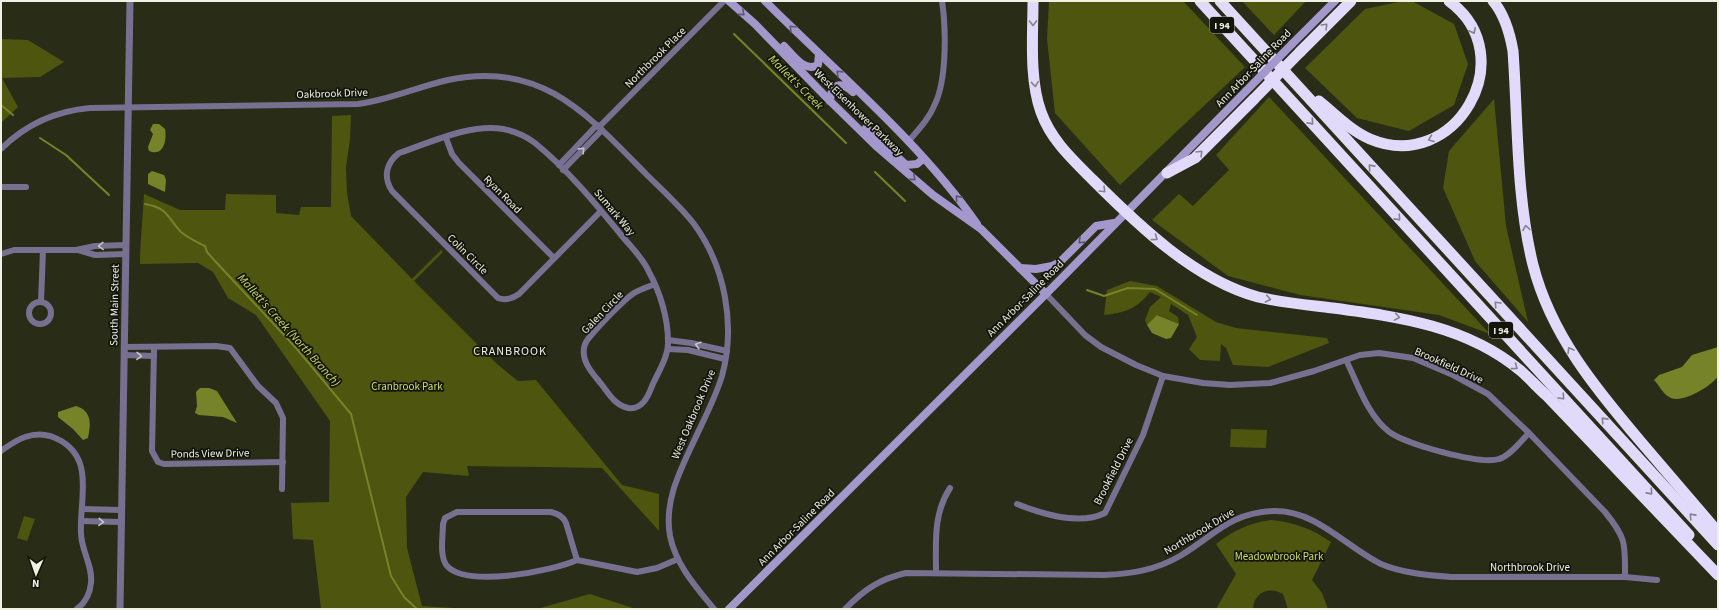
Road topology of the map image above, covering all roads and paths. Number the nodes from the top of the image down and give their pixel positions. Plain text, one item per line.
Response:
1 (130, 1) edge
2 (724, 1) edge
3 (729, 1) edge
4 (765, 1) edge
5 (942, 1) edge
6 (1033, 1) edge
7 (1200, 1) edge
8 (1220, 1) edge
9 (1334, 1) edge
10 (1351, 1) edge
11 (1449, 1) edge
12 (1493, 1) edge
13 (755, 24) junction
14 (1296, 48) junction
15 (819, 54) junction
16 (1296, 84) junction
17 (830, 101) junction
18 (128, 107) junction
19 (846, 115) junction
20 (600, 128) junction
21 (895, 129) junction
22 (446, 138) junction
23 (908, 142) junction
24 (1, 149) edge
25 (923, 158) junction
26 (561, 167) junction
27 (1167, 173) joint
28 (1, 187) edge
29 (26, 187) dead end
30 (675, 203) joint
31 (601, 211) junction
32 (1125, 213) junction
33 (1114, 224) junction
34 (981, 229) junction
35 (126, 245) junction
36 (42, 250) junction
37 (76, 250) junction
38 (1, 254) edge
39 (126, 254) junction
40 (554, 258) junction
41 (1020, 268) junction
42 (655, 284) junction
43 (1046, 294) junction
44 (41, 302) dead end
45 (668, 340) junction
46 (124, 347) junction
47 (154, 348) junction
48 (668, 348) junction
49 (727, 351) junction
50 (124, 355) junction
51 (154, 356) junction
52 (725, 359) junction
53 (1346, 360) junction
54 (1163, 376) junction
55 (1529, 433) junction
56 (1, 451) edge
57 (283, 462) junction
58 (950, 488) dead end
59 (282, 489) dead end
60 (1017, 504) dead end
61 (82, 509) junction
62 (121, 510) junction
63 (81, 521) junction
64 (120, 522) junction
65 (1718, 532) edge
66 (1718, 545) edge
67 (678, 559) junction
68 (577, 560) junction
69 (1718, 567) edge
70 (936, 572) junction
71 (1718, 575) edge
72 (1625, 577) junction
73 (1657, 580) dead end
74 (77, 609) edge
75 (120, 609) edge
76 (714, 609) edge
77 (729, 609) edge
78 (845, 609) edge

1 - 18 street, South Main Street
2 - 20 street, Northbrook Place
3 -> 13 main road, West Eisenhower Parkway
15 -> 4 main road, West Eisenhower Parkway
5 - 23 street
6 -> 32 highway
7 -> 69 highway, I 94
8 - 16 highway, I 94
9 - 14 main road, Ann Arbor-Saline Road
14 -> 10 highway
11 -> 16 highway
65 -> 12 highway
13 - 15 main road
13 - 17 main road, West Eisenhower Parkway
14 - 27 highway, bridge
21 -> 15 main road, West Eisenhower Parkway
66 -> 16 highway, I 94
17 - 19 main road, West Eisenhower Parkway
17 - 21 main road
18 - 20 street, Oakbrook Drive
18 - 24 street, Oakbrook Drive
18 - 35 street, South Main Street
19 - 25 main road
19 -> 34 main road, West Eisenhower Parkway
20 - 26 street, Northbrook Place
20 - 30 street, Oakbrook Drive
21 - 23 main road, West Eisenhower Parkway
22 - 26 street, Sumark Way
22 - 40 street, Ryan Road
22 - 40 street, Colin Circle
23 - 25 main road, West Eisenhower Parkway
34 -> 25 main road, West Eisenhower Parkway
26 - 31 street, Sumark Way
27 - 32 main road, Ann Arbor-Saline Road
28 - 29 street
30 - 49 street, West Oakbrook Drive
31 - 40 street, Colin Circle
31 - 42 street, Sumark Way
32 - 33 main road, Ann Arbor-Saline Road
32 -> 71 highway
33 -> 41 main road
33 - 43 main road, Ann Arbor-Saline Road
34 - 41 main road, West Eisenhower Parkway
35 -> 37 street
35 - 39 street, South Main Street
36 - 37 street
36 - 38 street
36 - 44 street
37 - 39 street
39 - 46 street, South Main Street
41 - 43 main road, West Eisenhower Parkway
42 - 45 street, Sumark Way
42 - 48 street, Galen Circle
43 - 54 street, Brookfield Drive
43 - 77 main road, Ann Arbor-Saline Road
45 - 48 street, Galen Circle
49 -> 45 street
46 - 47 street
46 - 50 street, South Main Street
47 - 51 street, Ponds View Drive
47 - 57 street
48 - 52 street
49 - 52 street, West Oakbrook Drive
50 -> 51 street
50 - 62 street, South Main Street
51 - 57 street, Ponds View Drive
52 - 67 street, West Oakbrook Drive
53 - 54 street, Brookfield Drive
53 - 55 street, Brookfield Drive
53 - 55 street
54 - 60 street, Brookfield Drive
55 - 72 street, Brookfield Drive
56 - 61 street
57 - 59 street
58 - 70 street
61 - 62 street
61 - 63 street
62 - 64 street, South Main Street
63 -> 64 street
63 - 74 street
64 - 75 street, South Main Street
67 - 68 street
67 - 76 street, West Oakbrook Drive
68 - 68 street
70 - 72 street, Northbrook Drive
70 - 78 street, Northbrook Drive
72 - 73 street, Northbrook Drive

